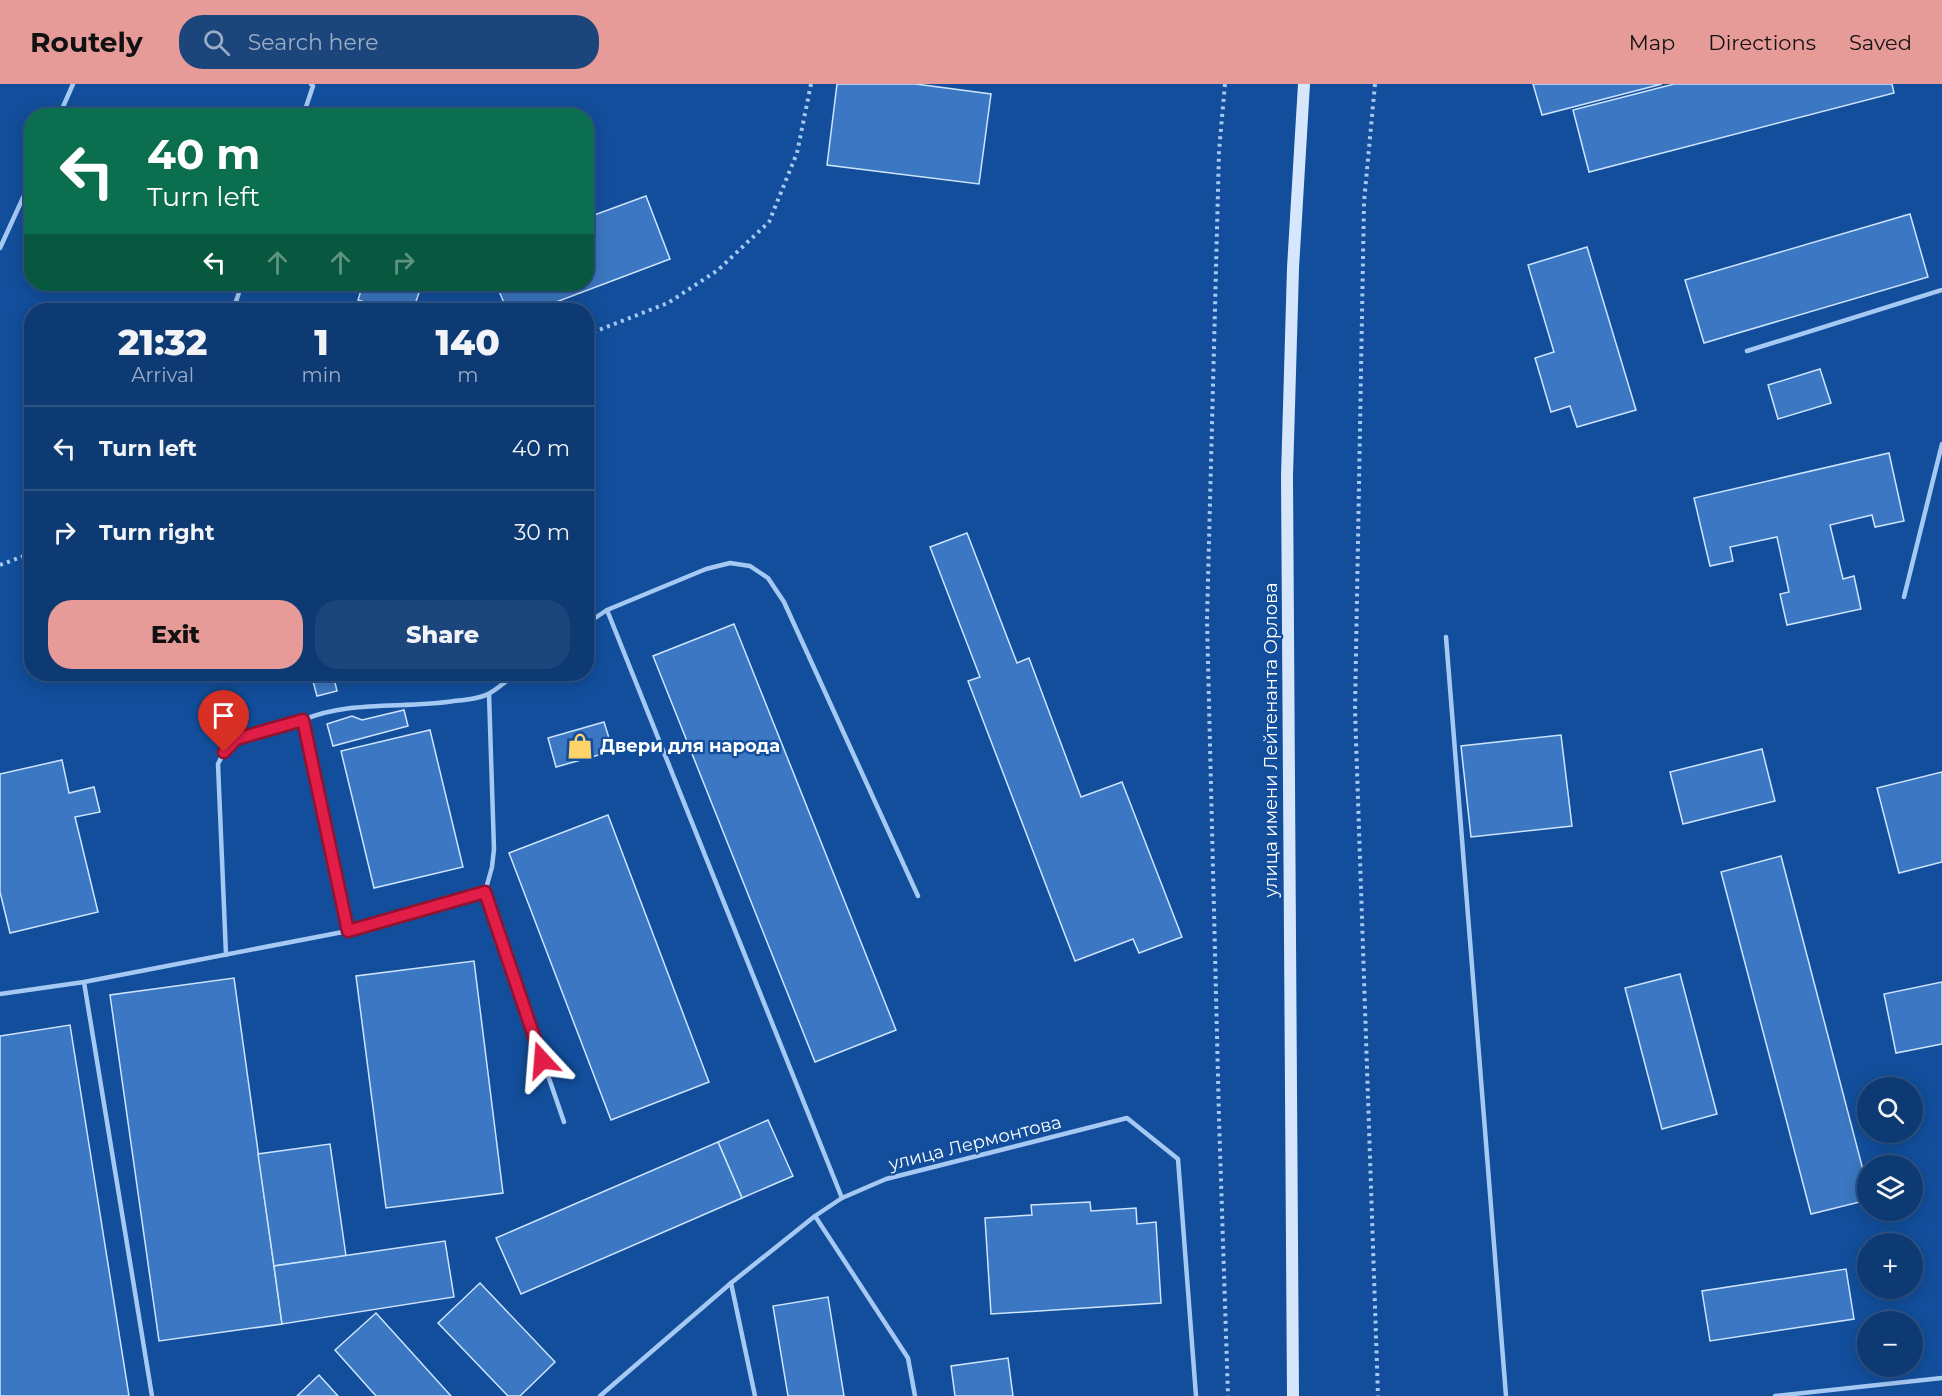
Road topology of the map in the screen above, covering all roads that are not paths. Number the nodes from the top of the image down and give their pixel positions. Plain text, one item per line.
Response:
1 (74, 84) edge
2 (312, 84) edge
3 (1304, 84) edge
4 (63, 108) edge
5 (306, 108) edge
6 (24, 196) edge
7 (0, 248) edge
8 (1942, 290) edge
9 (1747, 351) dead end
10 (1942, 444) edge
11 (1904, 597) dead end
12 (607, 610) junction
13 (594, 619) edge
14 (1446, 637) dead end
15 (507, 681) edge
16 (489, 694) junction
17 (303, 720) junction
18 (485, 892) junction
19 (918, 896) dead end
20 (348, 931) junction
21 (225, 955) junction
22 (84, 982) junction
23 (0, 994) edge
24 (564, 1122) dead end
25 (842, 1198) junction
26 (815, 1216) junction
27 (731, 1283) junction
28 (1942, 1378) edge
29 (152, 1396) edge
30 (600, 1396) edge
31 (754, 1396) edge
32 (915, 1396) edge
33 (1196, 1396) edge
34 (1293, 1396) edge
35 (1506, 1396) edge
36 (1775, 1396) edge

1 - 4 lane
2 - 5 lane
3 - 34 main road, улица имени Лейтенанта Орлова
6 - 7 lane
8 - 9 lane
10 - 11 lane
12 - 13 lane
12 - 19 lane
12 - 25 lane
14 - 35 lane
15 - 16 lane
16 - 17 lane
16 - 18 lane
17 - 20 lane
17 - 21 lane
18 - 20 lane
18 - 24 lane
20 - 21 lane
21 - 22 lane
22 - 23 lane
22 - 29 lane
25 - 26 lane, улица Лермонтова
25 - 33 lane, улица Лермонтова
26 - 27 lane, улица Лермонтова
26 - 32 lane
27 - 30 lane, улица Лермонтова
27 - 31 lane
28 - 36 lane

